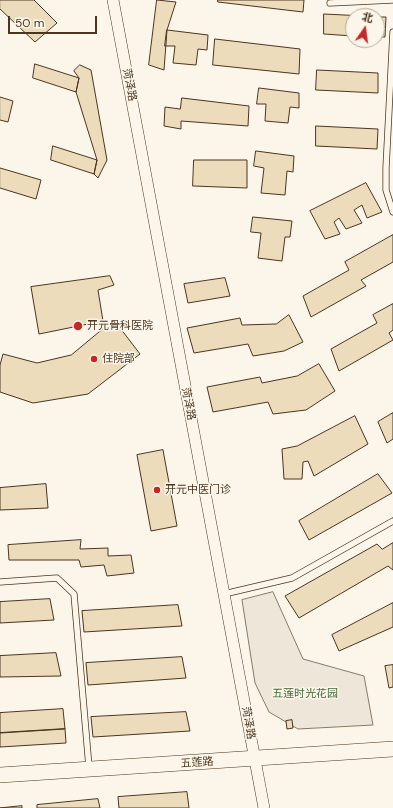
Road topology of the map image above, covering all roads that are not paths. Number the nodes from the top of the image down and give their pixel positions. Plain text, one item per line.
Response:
1 (113, 0) edge
2 (393, 0) edge
3 (330, 3) dead end
4 (393, 32) edge
5 (393, 212) edge
6 (393, 521) edge
7 (0, 582) edge
8 (224, 594) junction
9 (393, 749) edge
10 (254, 760) junction
11 (89, 770) junction
12 (0, 775) edge
13 (264, 808) edge

1 - 8 street, 菏泽路
2 - 3 lane
4 - 5 lane
6 - 8 lane
7 - 11 lane
8 - 10 street, 菏泽路
9 - 10 street, 五莲路
10 - 11 street, 五莲路
10 - 13 street, 菏泽路
11 - 12 street, 五莲路

